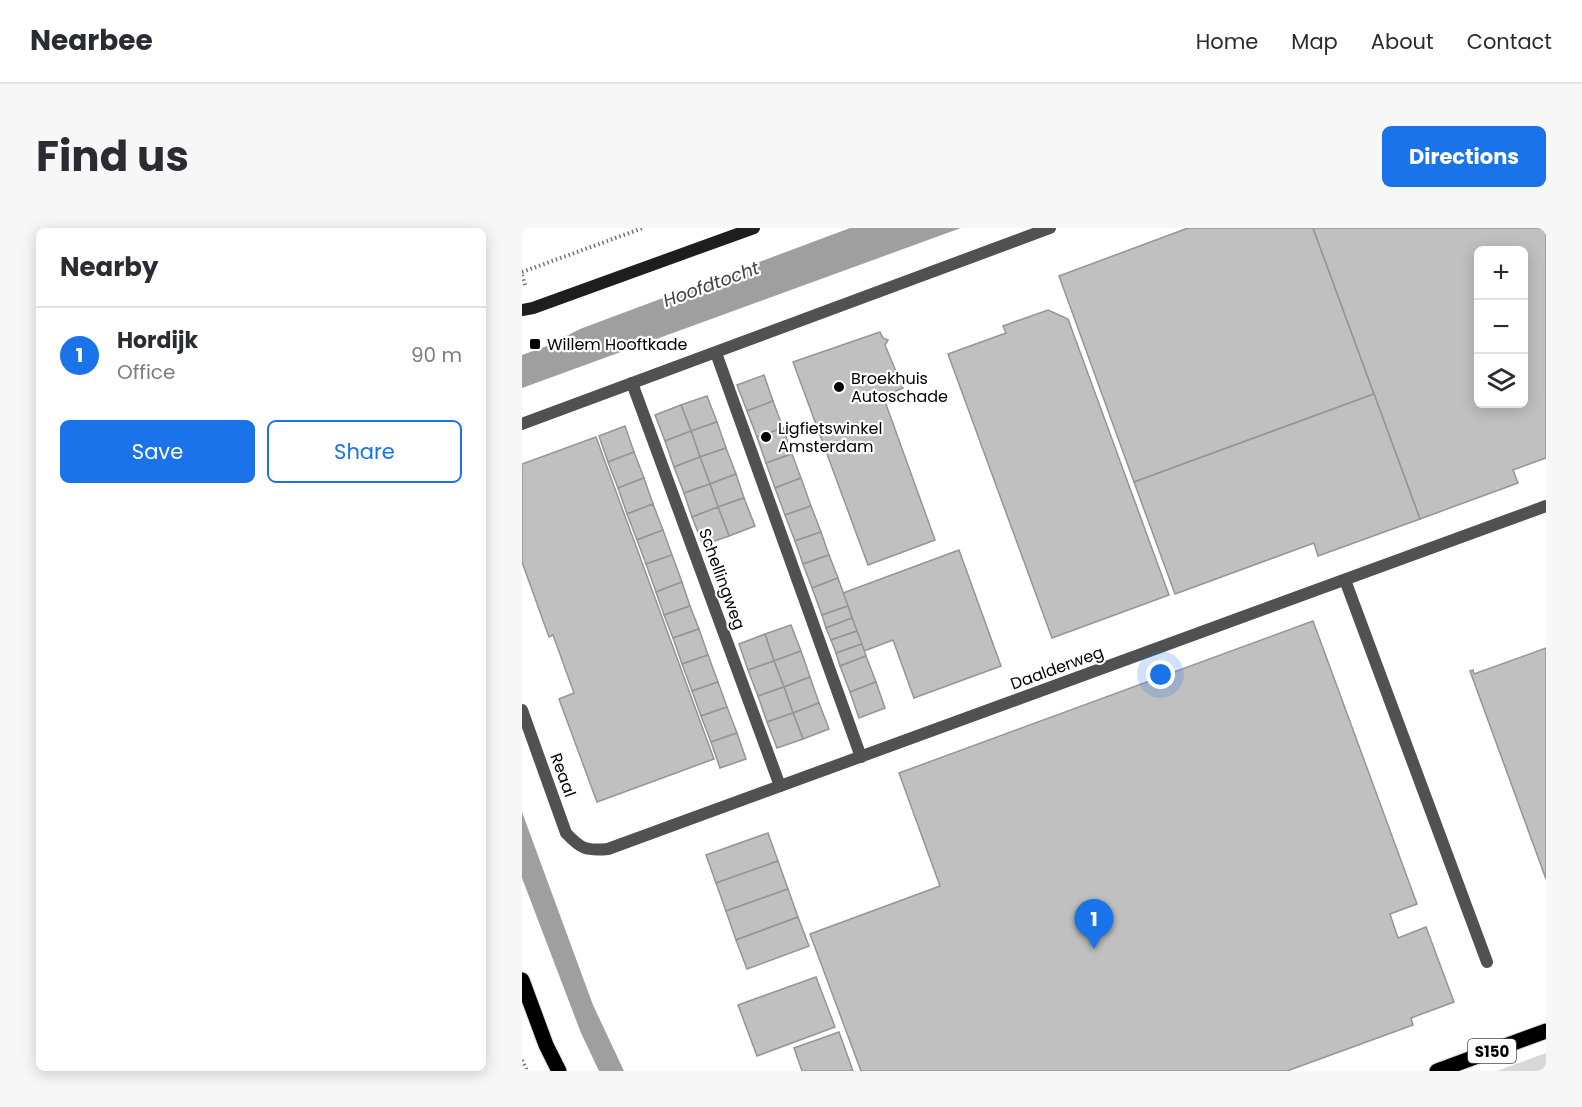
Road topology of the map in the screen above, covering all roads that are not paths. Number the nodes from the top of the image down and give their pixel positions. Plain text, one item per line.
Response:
1 (754, 228) edge
2 (1050, 228) edge
3 (527, 309) edge
4 (522, 316) edge
5 (716, 353) junction
6 (632, 383) junction
7 (522, 424) edge
8 (1546, 506) edge
9 (1346, 580) junction
10 (522, 710) edge
11 (861, 757) junction
12 (780, 786) junction
13 (579, 847) joint
14 (1487, 962) dead end
15 (522, 980) edge
16 (1546, 1031) edge
17 (559, 1071) edge
18 (1437, 1071) edge

1 - 3 main road
2 - 5 street
3 - 4 main road
5 - 6 street
5 - 11 street
6 - 7 street
6 - 12 street, Schellingweg
8 - 9 street, Daalderweg
9 - 11 street, Daalderweg
9 - 14 street
10 - 13 street, Reaal
11 - 12 street, Daalderweg
12 - 13 street, Daalderweg
15 - 17 main road
16 - 18 main road, S150

